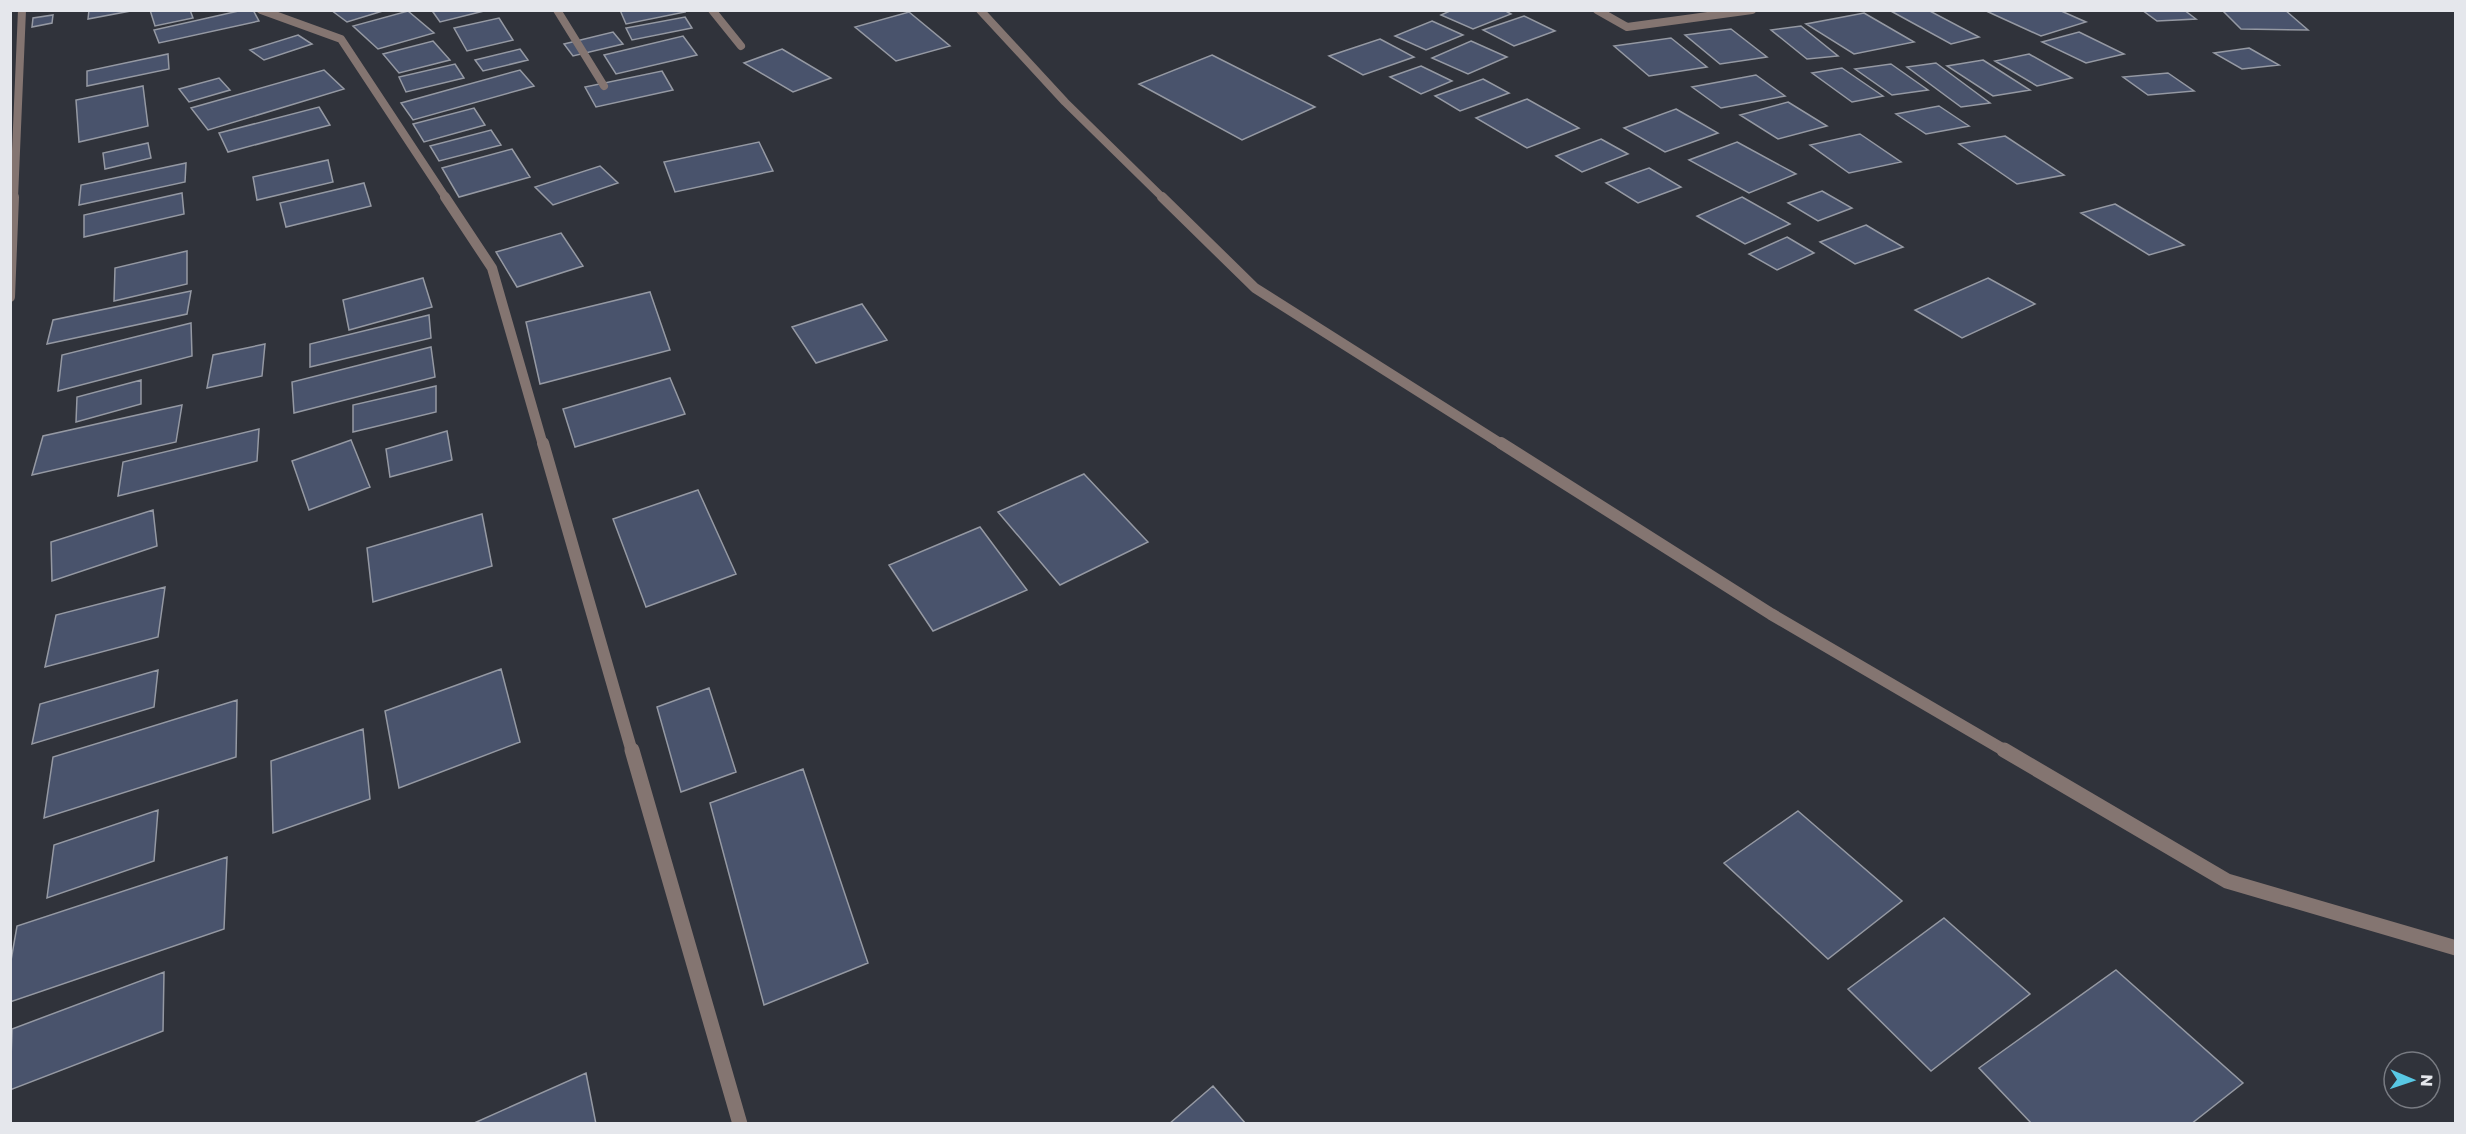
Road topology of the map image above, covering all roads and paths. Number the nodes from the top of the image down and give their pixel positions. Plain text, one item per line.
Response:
1 (22, 10) edge
2 (261, 10) edge
3 (556, 10) edge
4 (712, 10) edge
5 (980, 10) edge
6 (1597, 10) edge
7 (1752, 10) edge
8 (741, 46) dead end
9 (603, 86) dead end
10 (10, 297) edge
11 (2456, 948) edge
12 (740, 1124) edge

1 - 10 street
2 - 12 street
3 - 9 street
4 - 8 street
5 - 11 street
6 - 7 street

